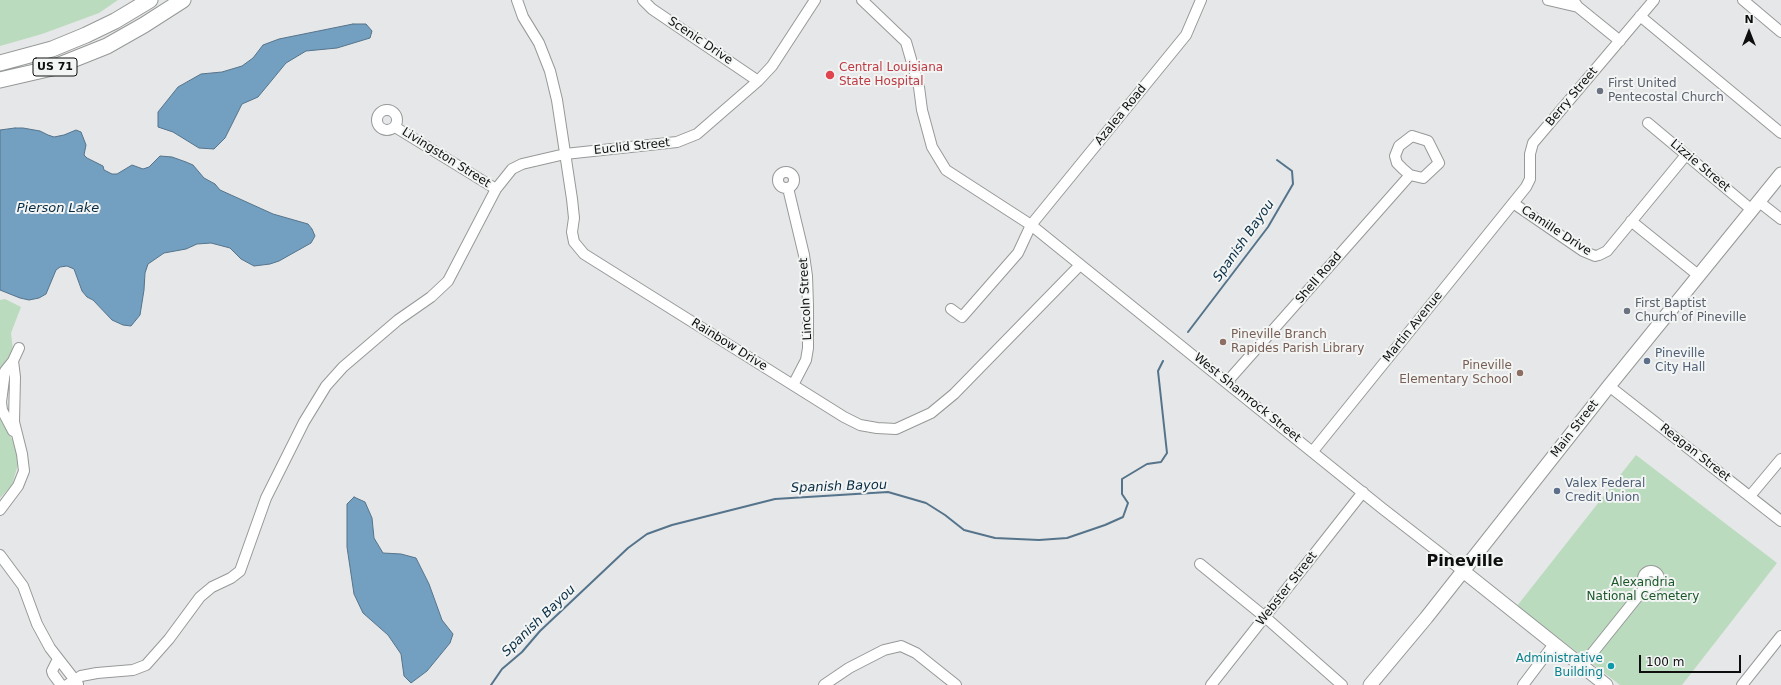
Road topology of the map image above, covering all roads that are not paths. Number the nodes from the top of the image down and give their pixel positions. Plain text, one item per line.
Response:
1 (150, 0) edge
2 (183, 0) edge
3 (517, 0) edge
4 (643, 0) edge
5 (815, 0) edge
6 (862, 0) edge
7 (1201, 0) edge
8 (1548, 0) edge
9 (1654, 0) edge
10 (1743, 0) edge
11 (1576, 4) edge
12 (1640, 16) junction
13 (1781, 32) edge
14 (1620, 41) junction
15 (0, 63) edge
16 (0, 80) edge
17 (758, 81) junction
18 (1648, 123) dead end
19 (395, 127) dead end
20 (1781, 133) edge
21 (565, 154) junction
22 (1686, 155) junction
23 (1410, 174) junction
24 (1781, 174) edge
25 (788, 188) dead end
26 (496, 189) junction
27 (1513, 203) junction
28 (1755, 205) junction
29 (1781, 219) edge
30 (1631, 221) junction
31 (1031, 225) junction
32 (1080, 265) junction
33 (1698, 275) junction
34 (951, 309) dead end
35 (19, 348) dead end
36 (1228, 382) junction
37 (793, 385) junction
38 (1608, 386) junction
39 (1313, 451) junction
40 (1781, 459) edge
41 (1363, 492) junction
42 (1750, 496) junction
43 (0, 510) edge
44 (1781, 521) edge
45 (0, 555) edge
46 (1200, 564) dead end
47 (1463, 571) junction
48 (1647, 585) dead end
49 (1265, 617) junction
50 (1781, 636) edge
51 (1554, 644) junction
52 (58, 659) junction
53 (1582, 666) junction
54 (73, 683) edge
55 (61, 685) edge
56 (824, 685) edge
57 (956, 685) edge
58 (1212, 685) edge
59 (1342, 685) edge
60 (1370, 685) edge
61 (1522, 685) edge
62 (1606, 685) edge
63 (1742, 685) edge

1 - 15 highway, US 71
2 - 16 highway, US 71
3 - 21 street, Rainbow Drive
4 - 17 street, Scenic Drive
5 - 17 street, Euclid Street
6 - 31 street, West Shamrock Street
7 - 31 street, Azalea Road
8 - 11 street
9 - 12 street, Berry Street
10 - 13 street
11 - 14 street
12 - 14 street, Berry Street
12 - 20 street
14 - 27 street, Berry Street
17 - 21 street, Euclid Street
18 - 22 street, Lizzie Street
19 - 26 street, Livingston Street
21 - 26 street, Euclid Street
21 - 37 street, Rainbow Drive
22 - 28 street, Lizzie Street
22 - 30 street
23 - 23 street
23 - 36 street, Shell Road
24 - 28 main road, Main Street
25 - 37 street, Lincoln Street
26 - 54 street, Euclid Street
27 - 30 street, Camille Drive
27 - 39 street, Martin Avenue
28 - 29 street, Lizzie Street
28 - 33 main road, Main Street
30 - 33 street
31 - 32 street, West Shamrock Street
31 - 34 street, Azalea Road
32 - 36 street, West Shamrock Street
32 - 37 street, Rainbow Drive
33 - 38 main road, Main Street
35 - 43 street
36 - 39 street, West Shamrock Street
38 - 42 street, Reagan Street
38 - 47 main road, Main Street
39 - 41 street, West Shamrock Street
40 - 42 street
41 - 47 street, West Shamrock Street
41 - 49 street, Webster Street
42 - 44 street, Reagan Street
45 - 52 street
46 - 49 street
47 - 51 main road
47 - 60 main road, Main Street
48 - 53 street
49 - 58 street, Webster Street
49 - 59 street
50 - 63 street
51 - 53 main road
51 - 61 street
52 - 54 street
52 - 55 street
53 - 62 main road
56 - 57 street

